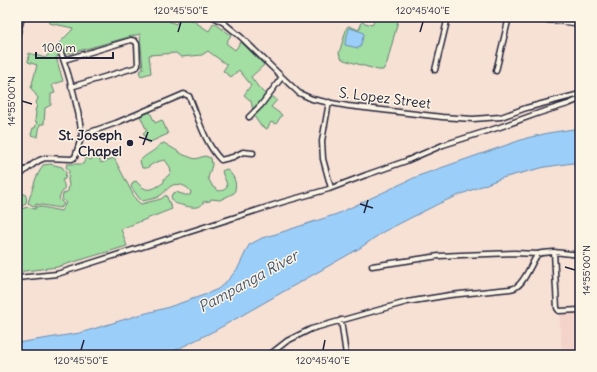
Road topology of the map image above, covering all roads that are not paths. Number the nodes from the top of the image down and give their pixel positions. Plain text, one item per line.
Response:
1 (22, 17) edge
2 (214, 17) edge
3 (448, 17) edge
4 (508, 17) edge
5 (526, 17) edge
6 (580, 22) edge
7 (17, 36) edge
8 (60, 50) dead end
9 (64, 60) junction
10 (435, 70) dead end
11 (496, 71) dead end
12 (282, 77) junction
13 (71, 87) junction
14 (580, 94) edge
15 (580, 99) edge
16 (328, 102) junction
17 (249, 117) dead end
18 (82, 135) junction
19 (253, 153) dead end
20 (17, 178) edge
21 (331, 188) junction
22 (554, 252) junction
23 (538, 254) junction
24 (580, 255) edge
25 (372, 266) dead end
26 (17, 278) edge
27 (580, 310) edge
28 (341, 320) junction
29 (269, 355) edge
30 (346, 355) edge

1 - 7 street
2 - 12 street, S. Lopez Street
3 - 10 street
4 - 11 street
5 - 6 main road
8 - 9 street
9 - 13 street
9 - 13 street
12 - 16 street, S. Lopez Street
12 - 17 street
13 - 18 street
14 - 16 street, S. Lopez Street
15 - 21 street
16 - 21 street
18 - 19 street
18 - 20 street
21 - 26 street
22 - 23 street
22 - 24 street
22 - 27 street
23 - 25 street
23 - 28 street
28 - 29 street
28 - 30 street

